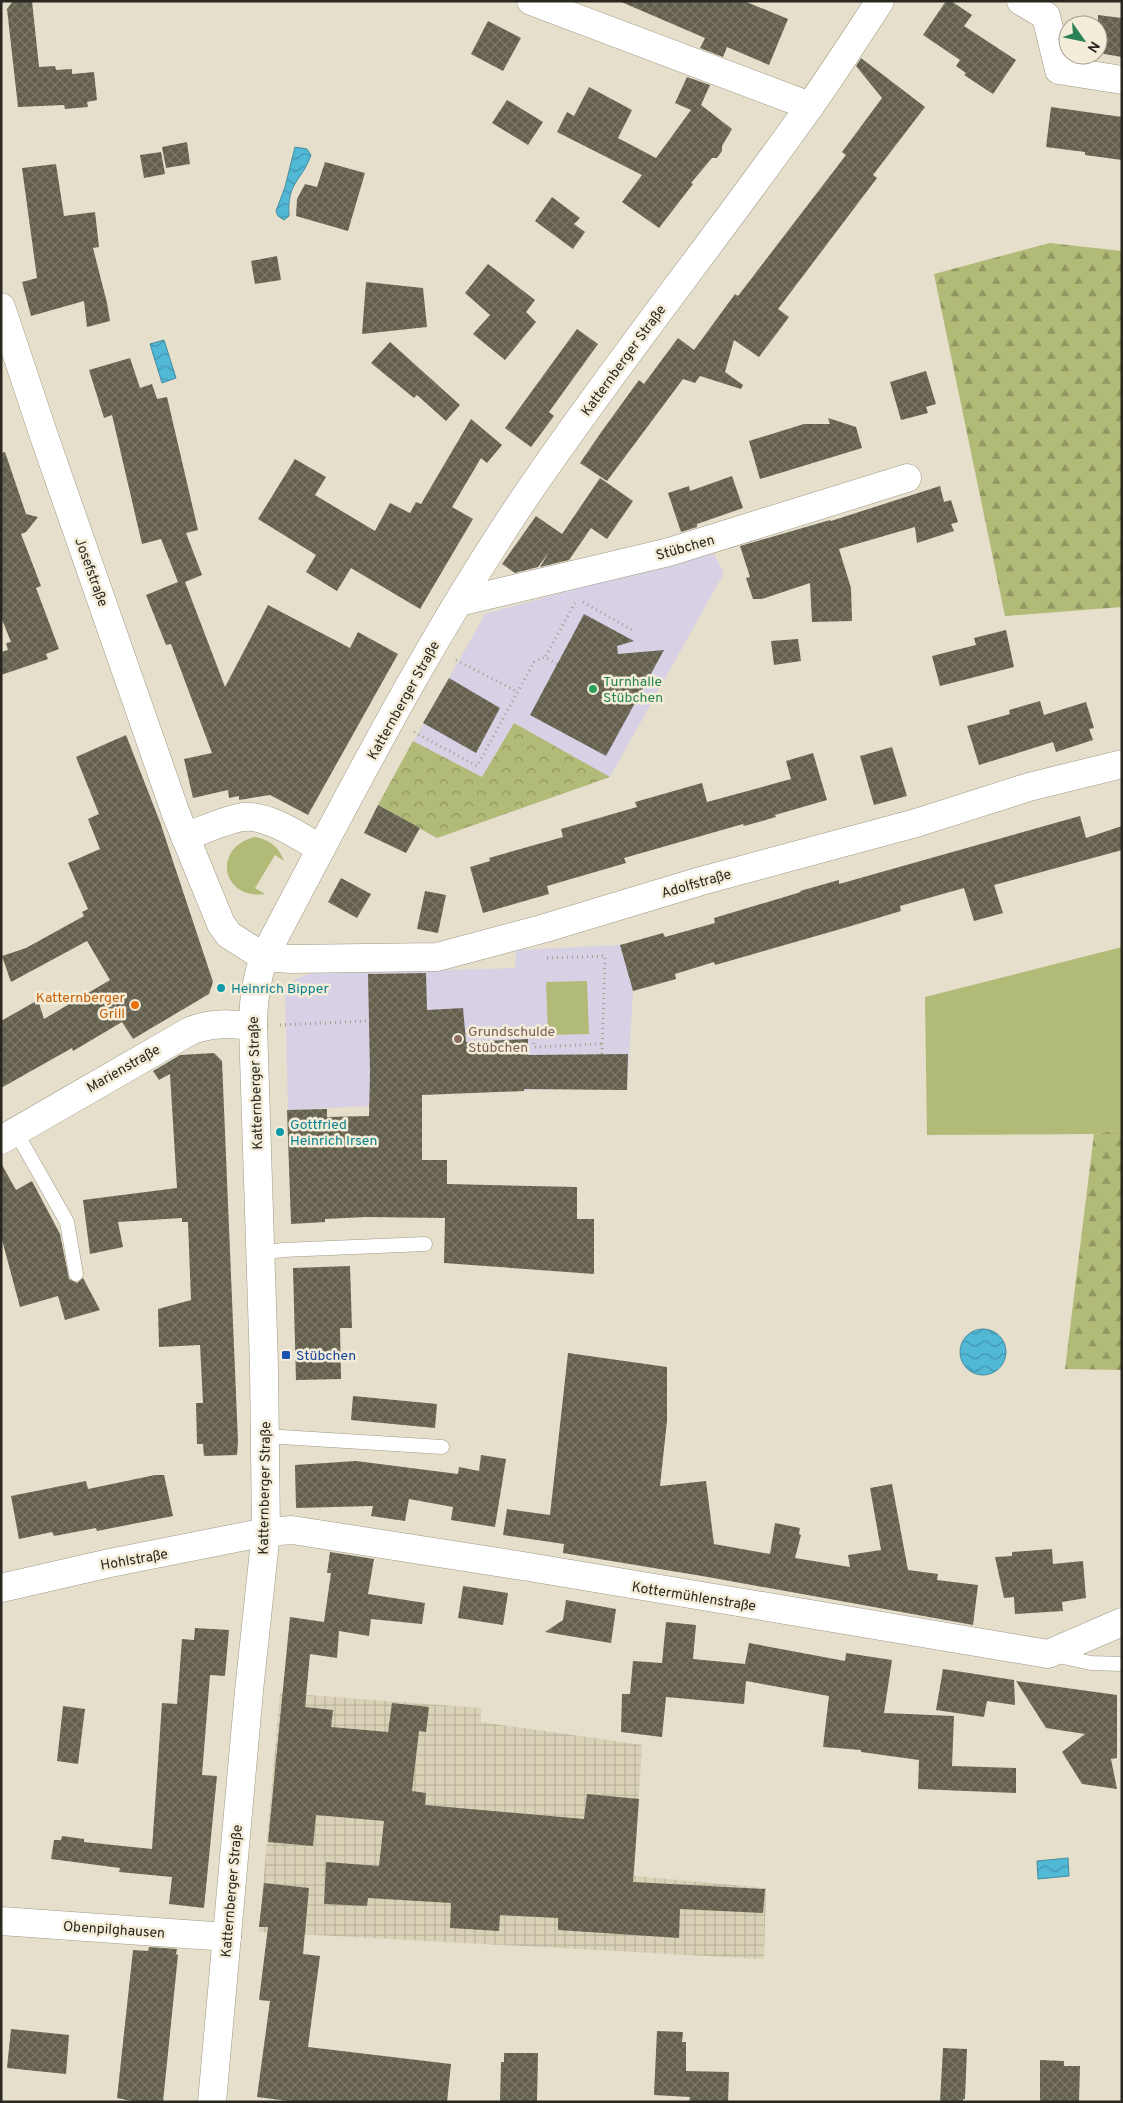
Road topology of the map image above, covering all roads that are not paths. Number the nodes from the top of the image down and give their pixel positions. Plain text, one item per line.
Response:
1 (531, 1) edge
2 (880, 1) edge
3 (1020, 1) edge
4 (1122, 80) edge
5 (810, 106) junction
6 (1, 307) edge
7 (907, 478) dead end
8 (459, 602) junction
9 (1122, 764) edge
10 (185, 837) junction
11 (320, 849) junction
12 (264, 957) junction
13 (253, 1026) junction
14 (9, 1136) edge
15 (425, 1244) dead end
16 (260, 1253) junction
17 (76, 1274) dead end
18 (265, 1436) junction
19 (442, 1446) dead end
20 (266, 1532) junction
21 (1, 1588) edge
22 (1122, 1622) edge
23 (1048, 1654) junction
24 (1122, 1664) edge
25 (1, 1921) edge
26 (228, 1937) junction
27 (212, 2102) edge

1 - 5 street
2 - 5 street, Katternberger Straße
3 - 4 street
5 - 8 street, Katternberger Straße
6 - 10 street, Josefstraße
7 - 8 street, Stübchen
8 - 11 street, Katternberger Straße
9 - 12 street, Adolfstraße
10 - 11 street
10 - 12 street, Josefstraße
11 - 12 street, Katternberger Straße
12 - 13 street, Katternberger Straße
13 - 14 street, Marienstraße
13 - 16 street, Katternberger Straße
14 - 17 lane
15 - 16 lane
16 - 18 street, Katternberger Straße
18 - 19 lane
18 - 20 street, Katternberger Straße
20 - 21 street, Hohlstraße
20 - 23 street, Kottermühlenstraße
20 - 26 street, Katternberger Straße
22 - 23 street
23 - 24 lane, Kottermühlenstraße
25 - 26 street, Obenpilghausen
26 - 27 street, Katternberger Straße

